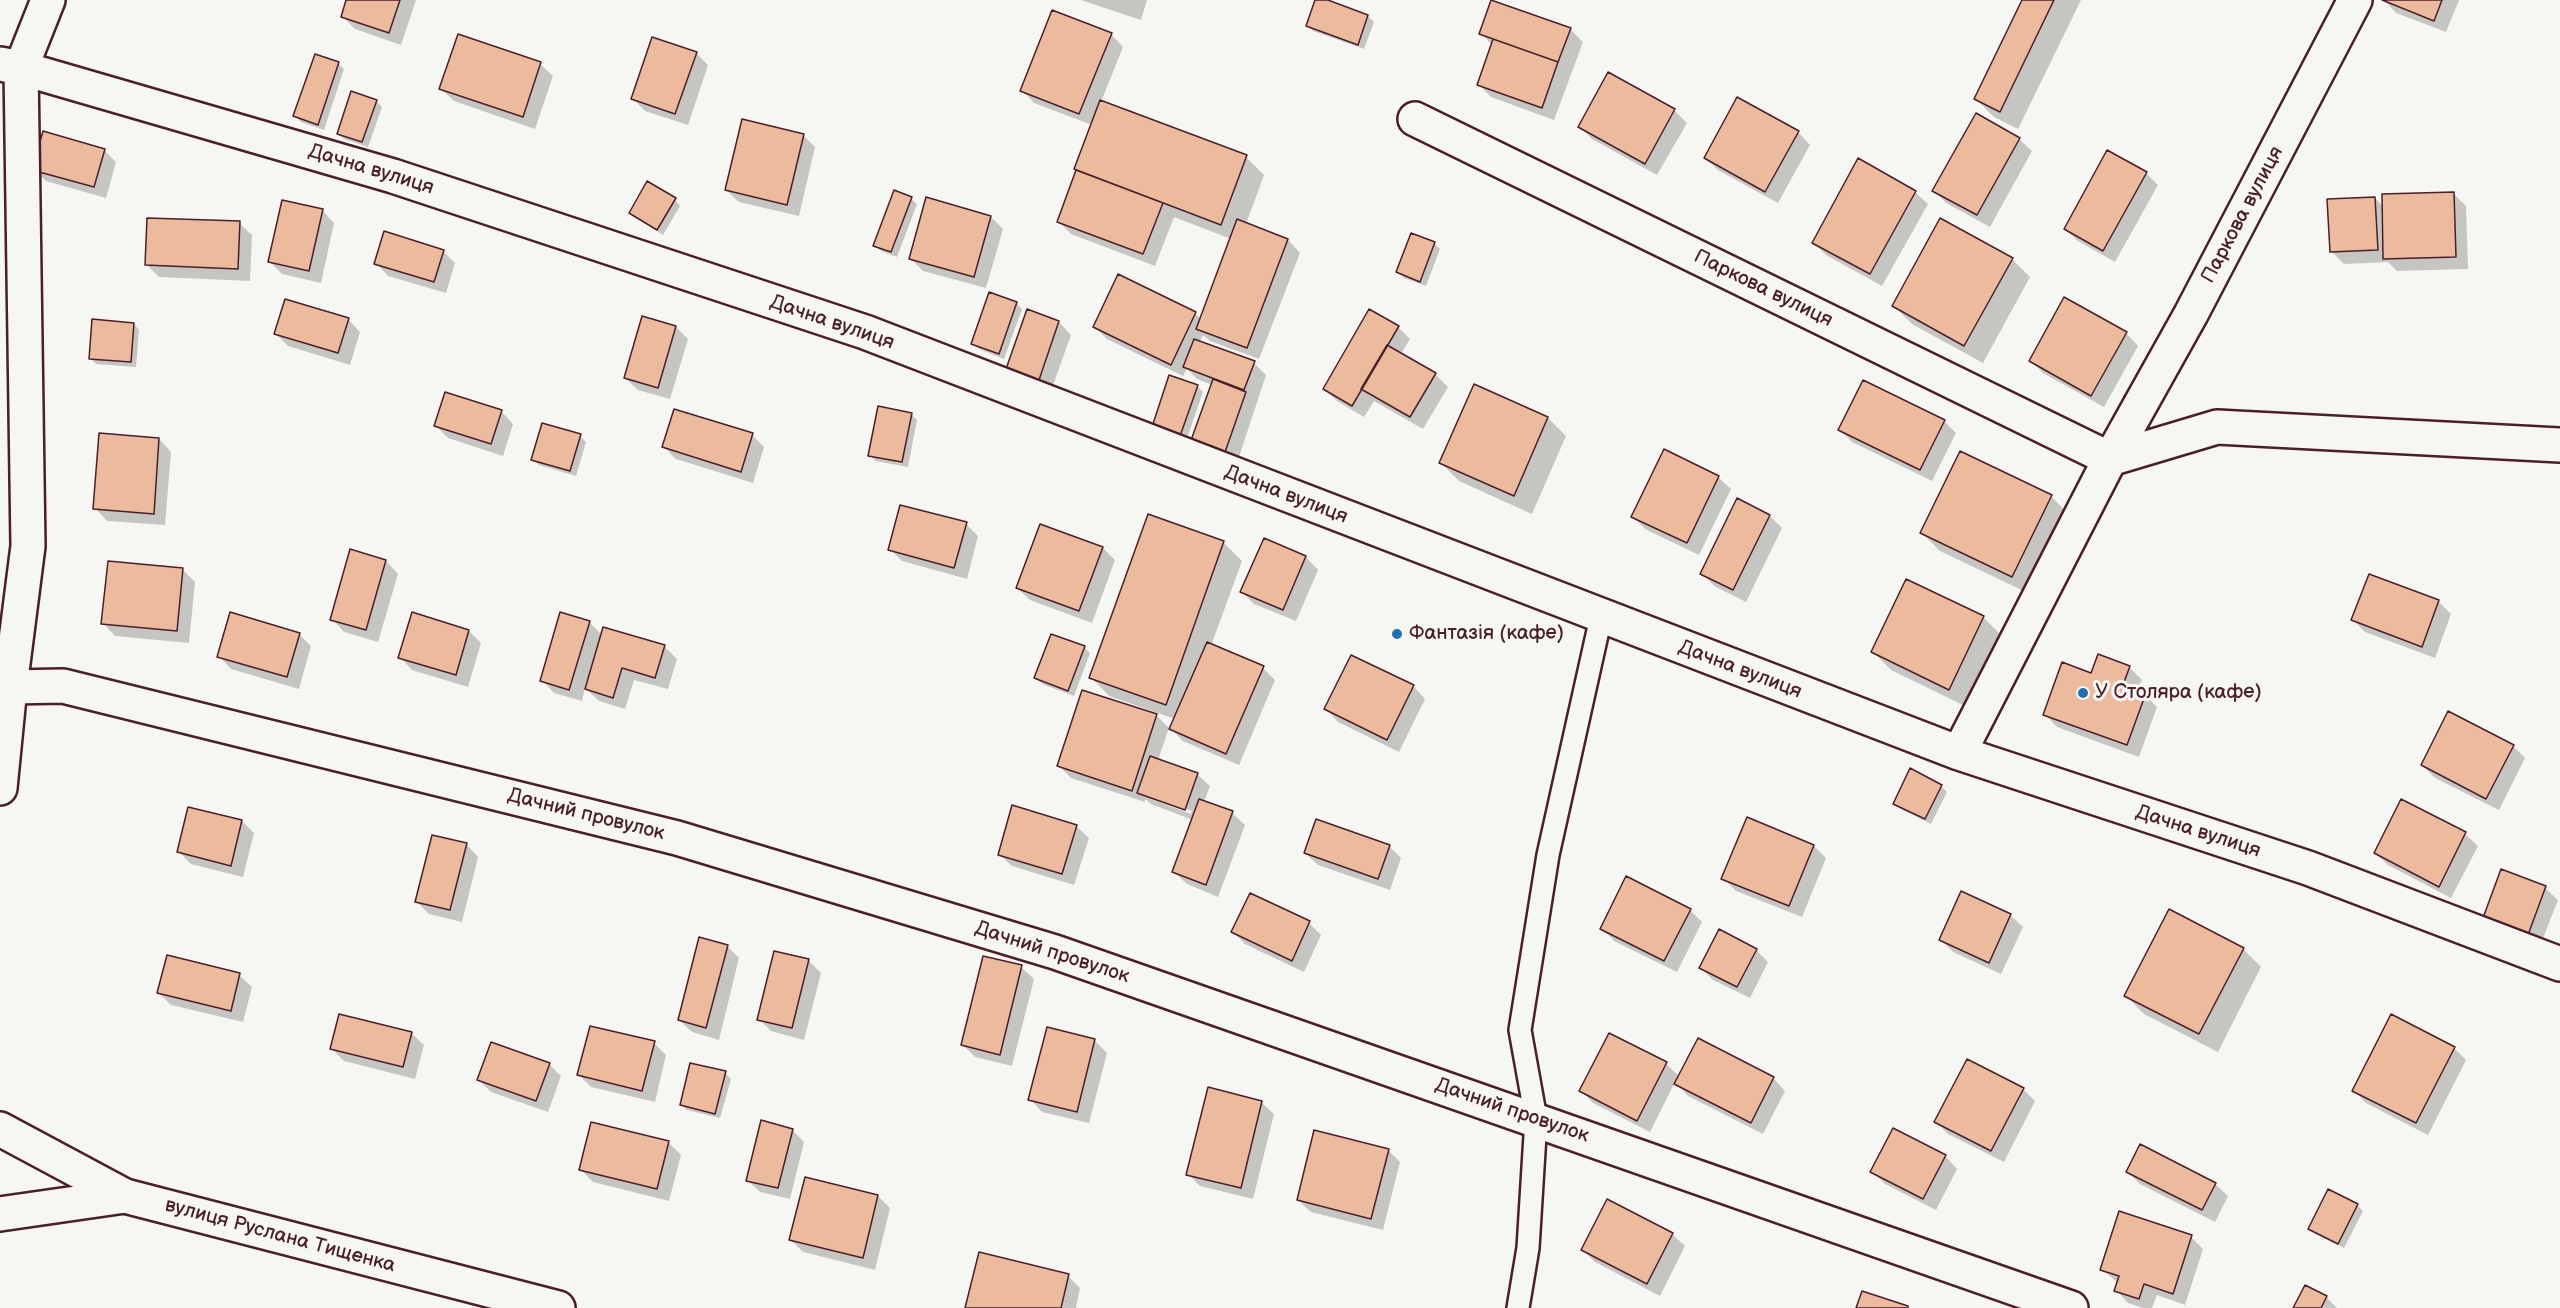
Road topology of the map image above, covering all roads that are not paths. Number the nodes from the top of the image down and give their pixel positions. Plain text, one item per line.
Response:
1 (48, 0) edge
2 (2355, 0) edge
3 (11, 66) edge
4 (1415, 119) dead end
5 (2560, 445) edge
6 (2110, 459) junction
7 (1601, 617) junction
8 (10, 687) junction
9 (1959, 753) junction
10 (0, 788) edge
11 (2560, 964) edge
12 (1536, 1119) junction
13 (0, 1129) edge
14 (125, 1196) junction
15 (0, 1214) edge
16 (558, 1308) edge
17 (1518, 1308) edge
18 (2071, 1308) edge

1 - 3 street
2 - 6 street, Паркова вулиця
3 - 7 street, Дачна вулиця
3 - 8 street
4 - 6 street, Паркова вулиця
5 - 6 street
6 - 9 street, Паркова вулиця
7 - 9 street, Дачна вулиця
7 - 12 lane
8 - 10 street
8 - 12 street, Дачний провулок
9 - 11 street, Дачна вулиця
12 - 17 lane
12 - 18 street, Дачний провулок
13 - 14 street
14 - 15 street, вулиця Руслана Тищенка
14 - 16 street, вулиця Руслана Тищенка

